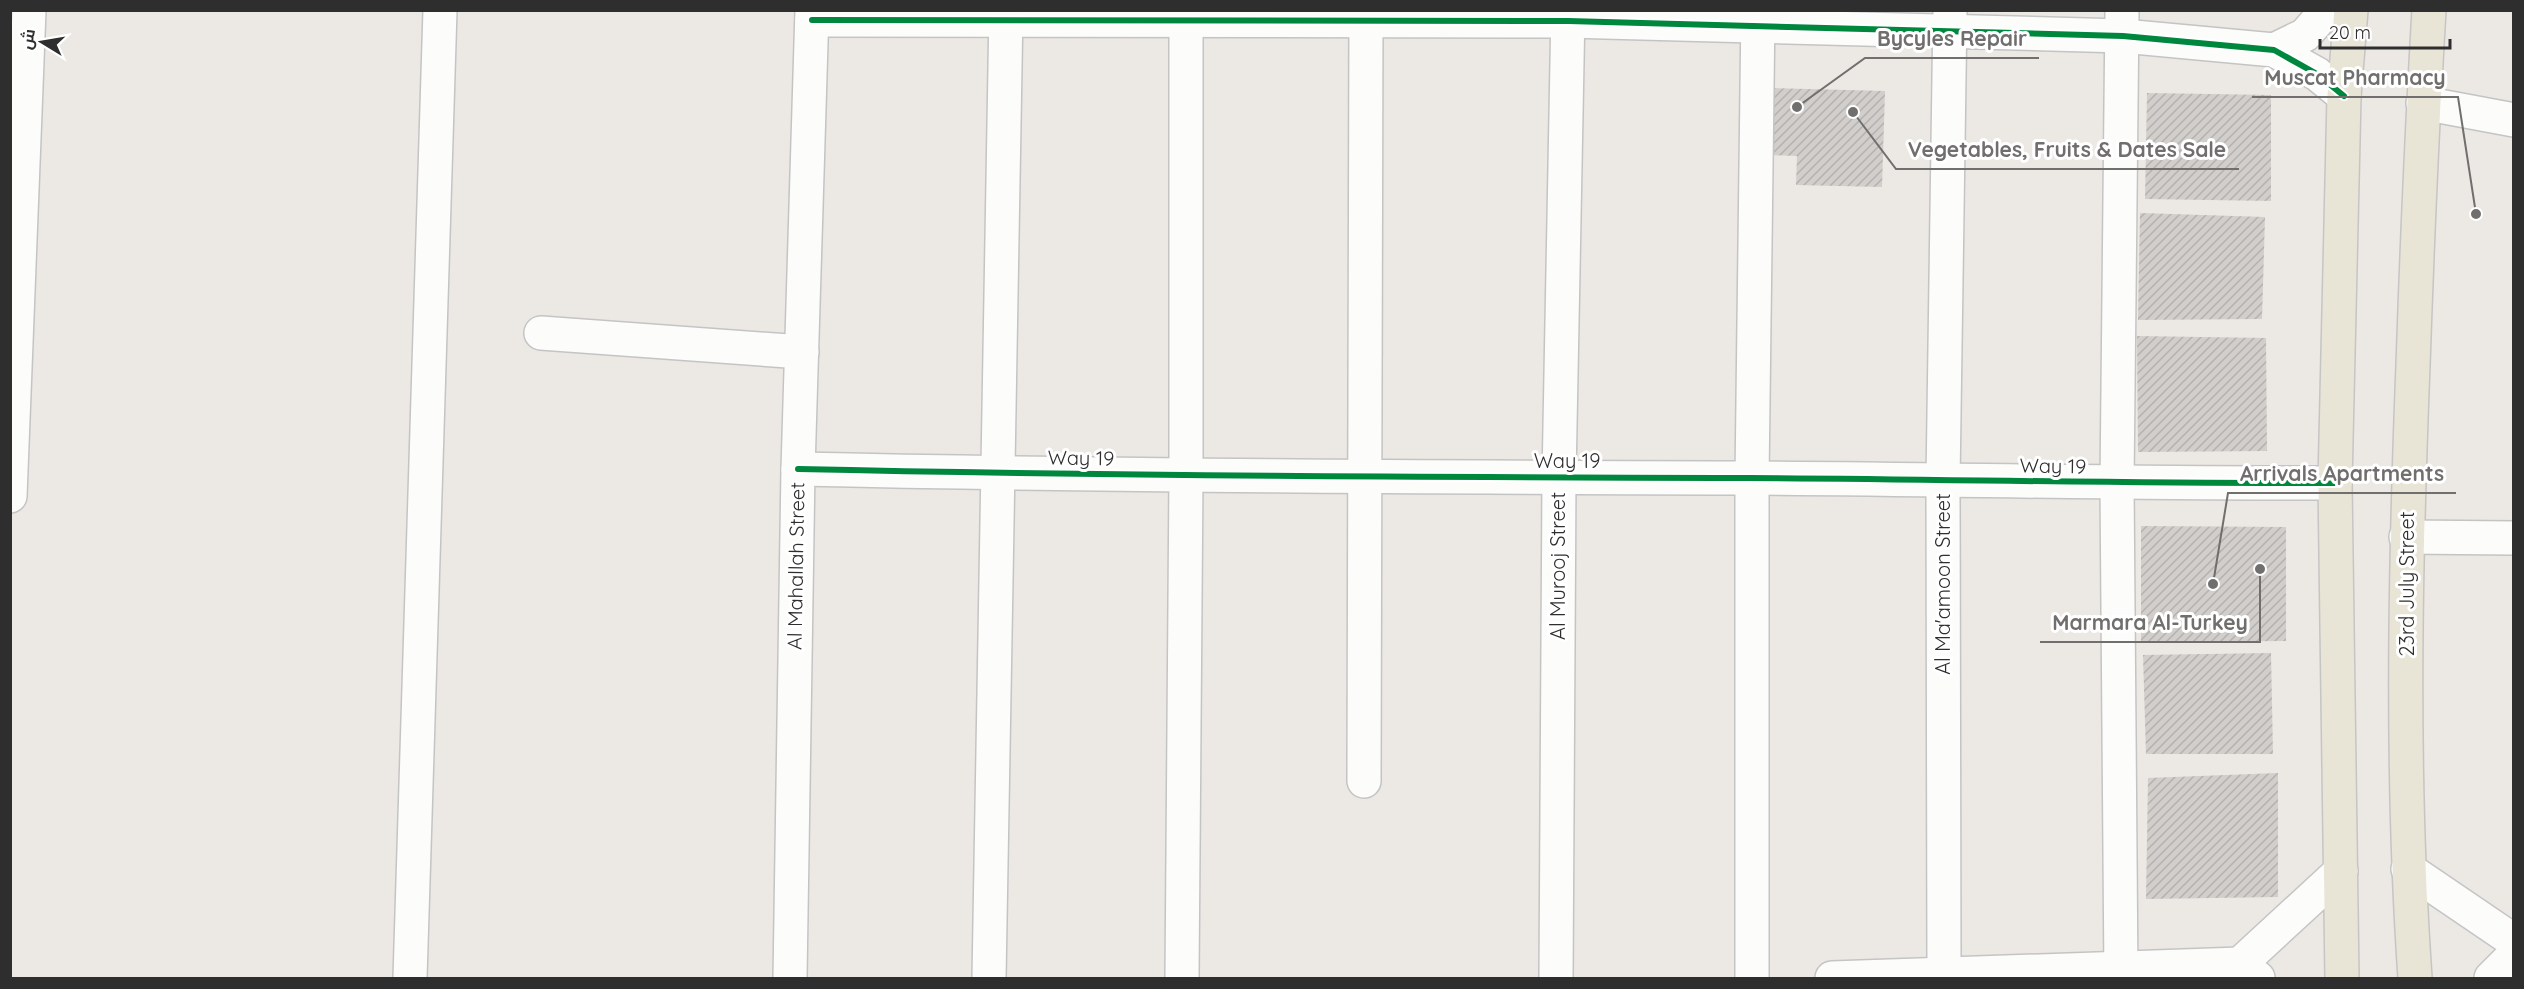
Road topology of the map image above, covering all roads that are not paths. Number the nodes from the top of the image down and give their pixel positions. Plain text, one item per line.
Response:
1 (29, 10) edge
2 (440, 10) edge
3 (2327, 10) edge
4 (2351, 10) edge
5 (2429, 10) edge
6 (812, 15) edge
7 (1186, 15) edge
8 (1366, 15) edge
9 (1006, 16) edge
10 (1568, 16) edge
11 (1758, 18) edge
12 (1949, 20) edge
13 (2122, 23) edge
14 (2274, 50) junction
15 (2344, 96) junction
16 (2423, 103) junction
17 (2514, 120) edge
18 (541, 333) dead end
19 (802, 351) junction
20 (13, 383) edge
21 (798, 469) junction
22 (997, 473) junction
23 (1186, 476) junction
24 (1363, 476) junction
25 (1558, 478) junction
26 (1752, 478) junction
27 (1942, 481) junction
28 (2336, 483) junction
29 (2117, 484) junction
30 (10, 496) edge
31 (2406, 537) junction
32 (2514, 538) edge
33 (1364, 781) dead end
34 (2408, 869) junction
35 (2341, 871) junction
36 (2514, 941) edge
37 (2514, 954) edge
38 (2249, 971) edge
39 (2121, 973) edge
40 (1944, 977) edge
41 (410, 978) edge
42 (790, 978) edge
43 (989, 978) edge
44 (1182, 978) edge
45 (1556, 978) edge
46 (1752, 978) edge
47 (1832, 978) edge
48 (2342, 978) edge
49 (2415, 978) edge
50 (2491, 978) edge

1 - 20 street
2 - 41 street
3 - 14 street
4 - 15 main road
5 - 16 main road, 23rd July Street
6 - 9 street
6 - 19 street, Al Mahallah Street
7 - 8 street
7 - 9 street
7 - 23 street
8 - 10 street
8 - 24 street
9 - 22 street
10 - 11 street
10 - 25 street, Al Murooj Street
11 - 12 street
11 - 26 street
12 - 13 street
12 - 27 street, Al Ma'amoon Street
13 - 14 street
13 - 29 street
14 - 15 street
15 - 28 main road
16 - 17 street
16 - 31 main road, 23rd July Street
18 - 19 street
19 - 21 street, Al Mahallah Street
20 - 30 street
21 - 22 street, Way 19
21 - 42 street, Al Mahallah Street
22 - 23 street, Way 19
22 - 43 street
23 - 24 street, Way 19
23 - 44 street
24 - 25 street, Way 19
24 - 33 street
25 - 26 street, Way 19
25 - 45 street, Al Murooj Street
26 - 27 street, Way 19
26 - 46 street
27 - 29 street, Way 19
27 - 40 street, Al Ma'amoon Street
28 - 29 street, Way 19
28 - 35 main road
29 - 39 street
31 - 32 street
31 - 34 main road, 23rd July Street
34 - 36 street
34 - 49 main road, 23rd July Street
35 - 38 street
35 - 48 main road
37 - 50 street
38 - 39 street
39 - 40 street
40 - 47 street

